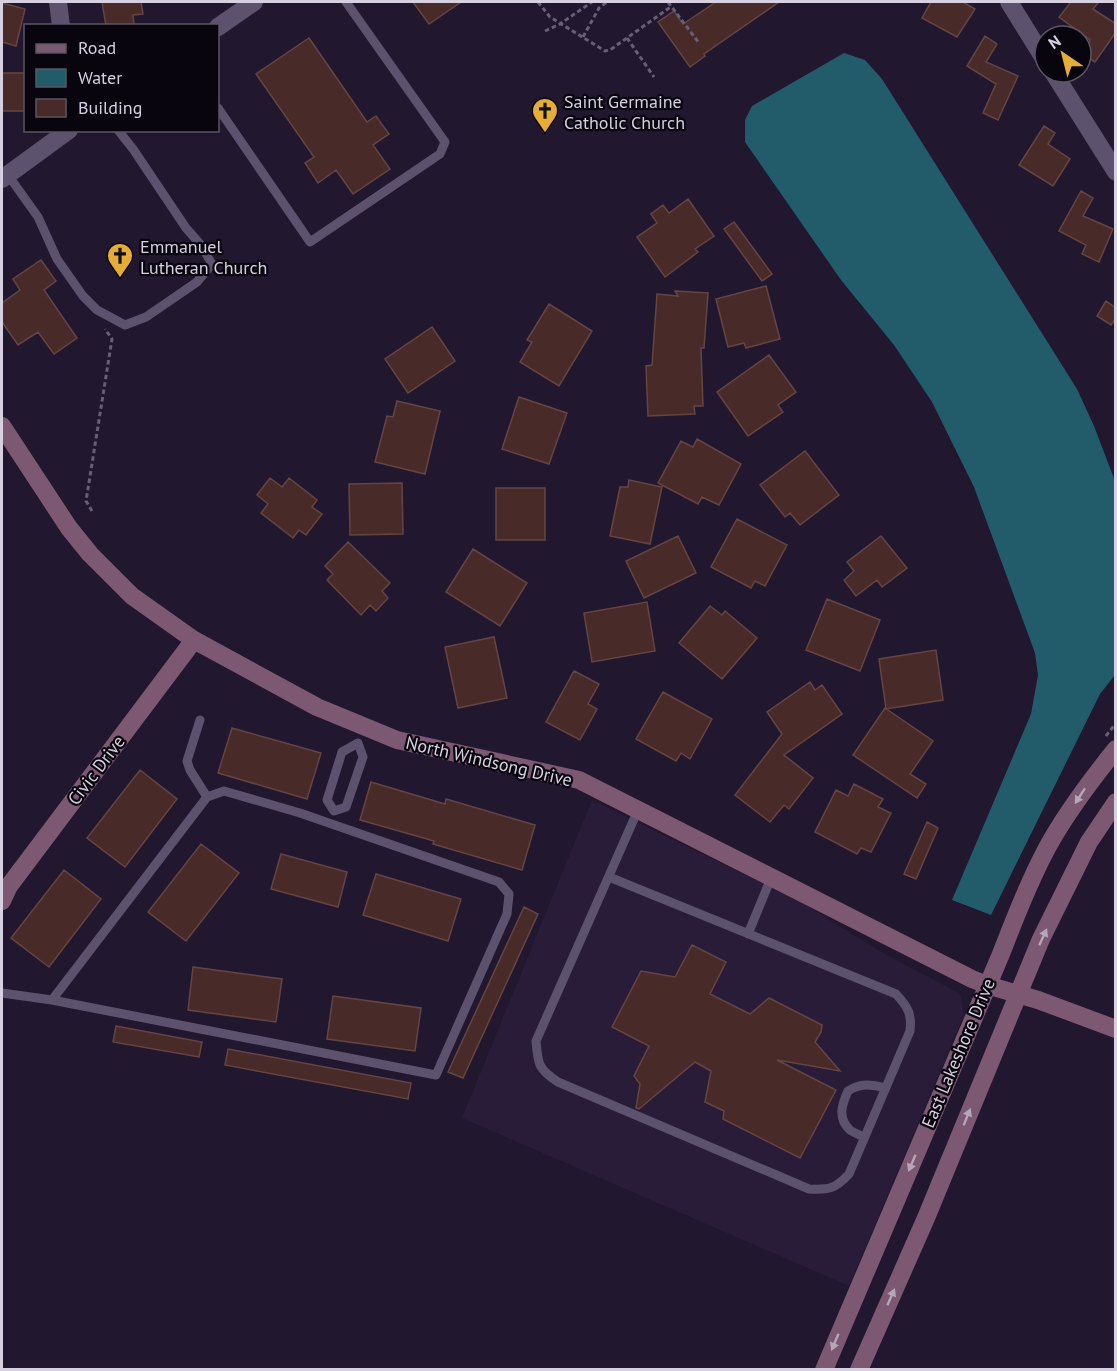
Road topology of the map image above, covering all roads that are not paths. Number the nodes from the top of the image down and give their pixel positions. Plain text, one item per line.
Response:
1 (58, 2) edge
2 (254, 2) edge
3 (346, 2) edge
4 (1009, 2) edge
5 (61, 24) edge
6 (219, 26) edge
7 (1033, 41) edge
8 (1061, 84) edge
9 (219, 109) edge
10 (66, 132) edge
11 (120, 132) edge
12 (1116, 172) edge
13 (5, 177) edge
14 (2, 426) edge
15 (194, 640) junction
16 (200, 720) dead end
17 (362, 735) junction
18 (1116, 749) edge
19 (207, 797) junction
20 (1116, 802) edge
21 (638, 810) junction
22 (334, 811) junction
23 (330, 823) junction
24 (609, 877) junction
25 (771, 878) junction
26 (4, 890) edge
27 (748, 934) junction
28 (987, 985) junction
29 (2, 993) edge
30 (1018, 994) junction
31 (52, 1000) junction
32 (1116, 1029) edge
33 (885, 1088) junction
34 (864, 1137) junction
35 (824, 1370) edge
36 (859, 1370) edge

1 - 5 street
2 - 6 street
3 - 9 lane
4 - 7 street
8 - 12 street
10 - 13 street
11 - 13 lane
14 - 15 street, North Windsong Drive
15 - 17 street, North Windsong Drive
15 - 26 street, Civic Drive
16 - 19 lane
17 - 21 street, North Windsong Drive
17 - 22 lane
17 - 22 lane
18 -> 28 street, East Lakeshore Drive
19 - 23 lane
19 - 31 lane
30 -> 20 street, East Lakeshore Drive
21 - 24 lane
21 - 25 street, North Windsong Drive
22 - 23 lane
23 - 31 lane
24 - 27 lane
24 - 34 lane
25 - 27 lane
25 - 28 street, North Windsong Drive
27 - 33 lane
28 - 30 street, North Windsong Drive
28 -> 35 street, East Lakeshore Drive
29 - 31 lane
30 - 32 street, North Windsong Drive
36 -> 30 street, East Lakeshore Drive
33 - 34 lane
33 - 34 lane

